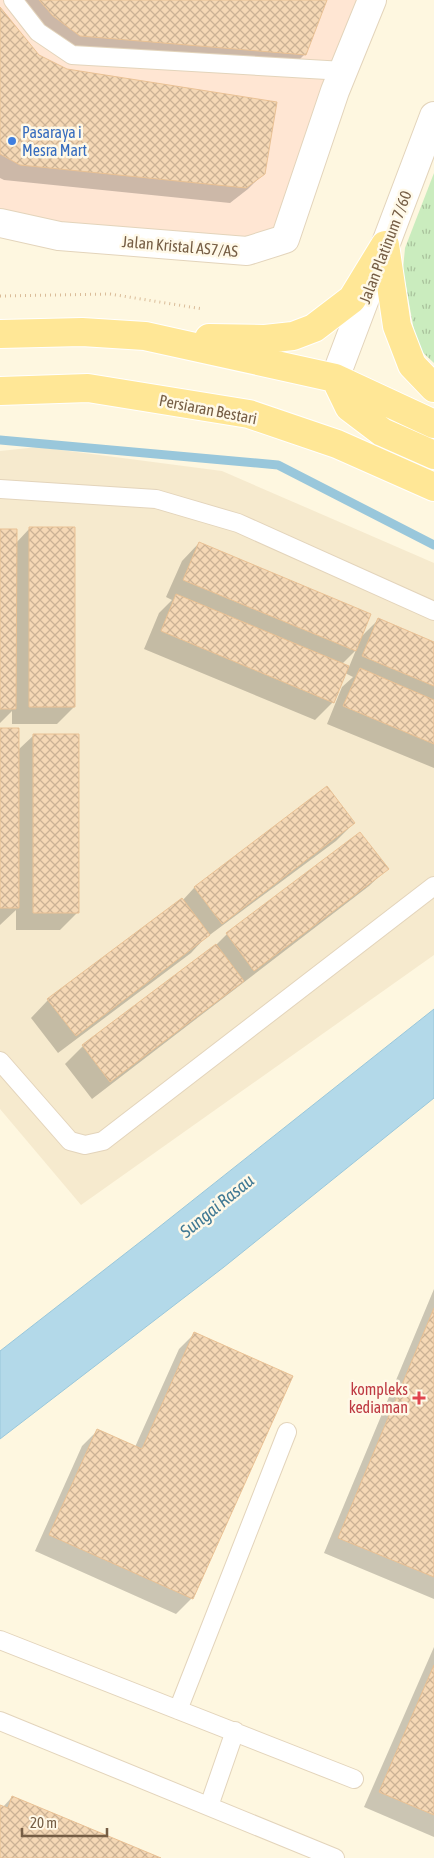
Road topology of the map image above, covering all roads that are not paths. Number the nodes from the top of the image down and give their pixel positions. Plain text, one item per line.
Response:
1 (13, 0) edge
2 (372, 0) edge
3 (344, 71) junction
4 (434, 116) edge
5 (0, 223) edge
6 (385, 245) junction
7 (0, 334) edge
8 (145, 336) junction
9 (335, 378) junction
10 (434, 388) edge
11 (0, 391) edge
12 (434, 424) edge
13 (434, 455) edge
14 (434, 487) edge
15 (0, 489) edge
16 (434, 611) edge
17 (434, 886) edge
18 (0, 1061) edge
19 (287, 1432) dead end
20 (0, 1640) edge
21 (178, 1710) junction
22 (0, 1721) edge
23 (235, 1731) junction
24 (354, 1779) dead end
25 (209, 1806) junction
26 (335, 1858) edge

1 - 3 lane
2 - 3 street, Jalan Kristal AS7/AS
3 - 5 street, Jalan Kristal AS7/AS
4 - 6 street, Jalan Platinum 7/60
6 - 8 main road
6 - 9 street, Jalan Platinum 7/60
6 - 10 main road
7 - 8 main road
8 - 9 main road
9 - 12 main road
9 - 13 main road
11 - 14 main road, Persiaran Bestari
15 - 16 lane
17 - 18 lane
19 - 21 lane
20 - 21 lane
21 - 23 lane
22 - 25 lane
23 - 24 lane
23 - 25 lane
25 - 26 lane

